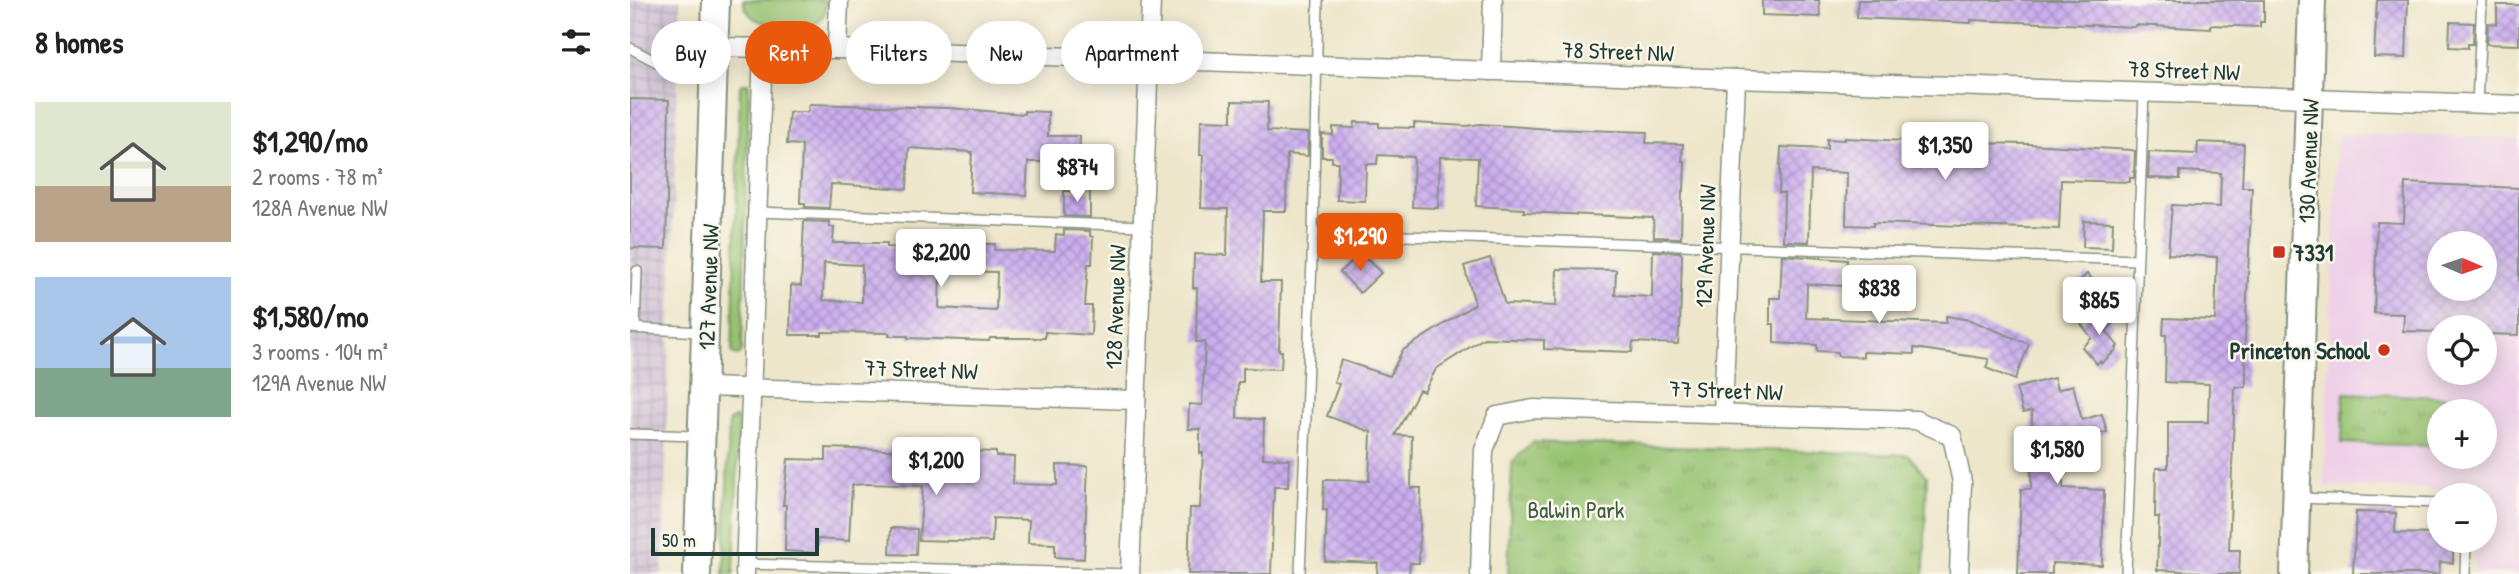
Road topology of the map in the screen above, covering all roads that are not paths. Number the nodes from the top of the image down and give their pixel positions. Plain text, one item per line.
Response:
1 (716, 0) edge
2 (839, 0) edge
3 (1151, 0) edge
4 (1318, 0) edge
5 (1493, 0) edge
6 (2312, 0) edge
7 (2482, 0) edge
8 (716, 21) edge
9 (1150, 21) edge
10 (630, 48) edge
11 (832, 48) edge
12 (837, 48) junction
13 (1061, 56) edge
14 (651, 59) edge
15 (1203, 61) edge
16 (1316, 64) junction
17 (1491, 71) junction
18 (1736, 79) junction
19 (714, 84) edge
20 (762, 84) edge
21 (1148, 84) edge
22 (2144, 93) junction
23 (2310, 98) junction
24 (2477, 104) junction
25 (2519, 105) edge
26 (757, 212) junction
27 (1143, 226) junction
28 (1313, 233) junction
29 (1730, 245) junction
30 (2137, 260) junction
31 (637, 271) dead end
32 (633, 328) edge
33 (706, 332) junction
34 (705, 387) junction
35 (751, 388) junction
36 (1136, 400) junction
37 (1723, 414) junction
38 (630, 434) edge
39 (703, 436) junction
40 (2296, 498) junction
41 (2427, 503) edge
42 (2466, 553) edge
43 (746, 569) edge
44 (697, 574) edge
45 (1130, 574) edge
46 (1300, 574) edge
47 (1480, 574) edge
48 (1959, 574) edge
49 (2126, 574) edge
50 (2294, 574) edge
51 (2465, 574) edge

1 - 8 street, 127 Avenue NW
2 - 12 street
3 - 9 street, 128 Avenue NW
4 - 16 lane
5 - 17 street
6 - 23 street, 130 Avenue NW
7 - 24 lane
10 - 14 lane
11 - 12 street, 78 Street NW
12 - 13 street, 78 Street NW
15 - 16 street, 78 Street NW
16 - 17 street, 78 Street NW
16 - 28 lane
17 - 18 street, 78 Street NW
18 - 22 street, 78 Street NW
18 - 29 street, 129 Avenue NW
19 - 33 street, 127 Avenue NW
20 - 26 street, 127 Avenue NW
21 - 27 street, 128 Avenue NW
22 - 23 street, 78 Street NW
22 - 30 lane
23 - 24 street, 78 Street NW
23 - 40 street, 130 Avenue NW
24 - 25 street, 78 Street NW
26 - 27 lane
26 - 35 street, 127 Avenue NW
27 - 36 street, 128 Avenue NW
28 - 29 lane
28 - 46 lane
29 - 30 lane
29 - 37 street, 129 Avenue NW
30 - 49 lane
31 - 32 lane
32 - 33 lane
33 - 34 street, 127 Avenue NW
34 - 35 street, 77 Street NW
34 - 39 street, 127 Avenue NW
35 - 36 street, 77 Street NW
35 - 43 street, 127 Avenue NW
36 - 45 street, 128 Avenue NW
37 - 47 street, 77 Street NW
37 - 48 street, 77 Street NW
38 - 39 lane
39 - 44 street, 127 Avenue NW
40 - 41 lane
40 - 50 street, 130 Avenue NW
42 - 51 lane
43 - 45 lane

